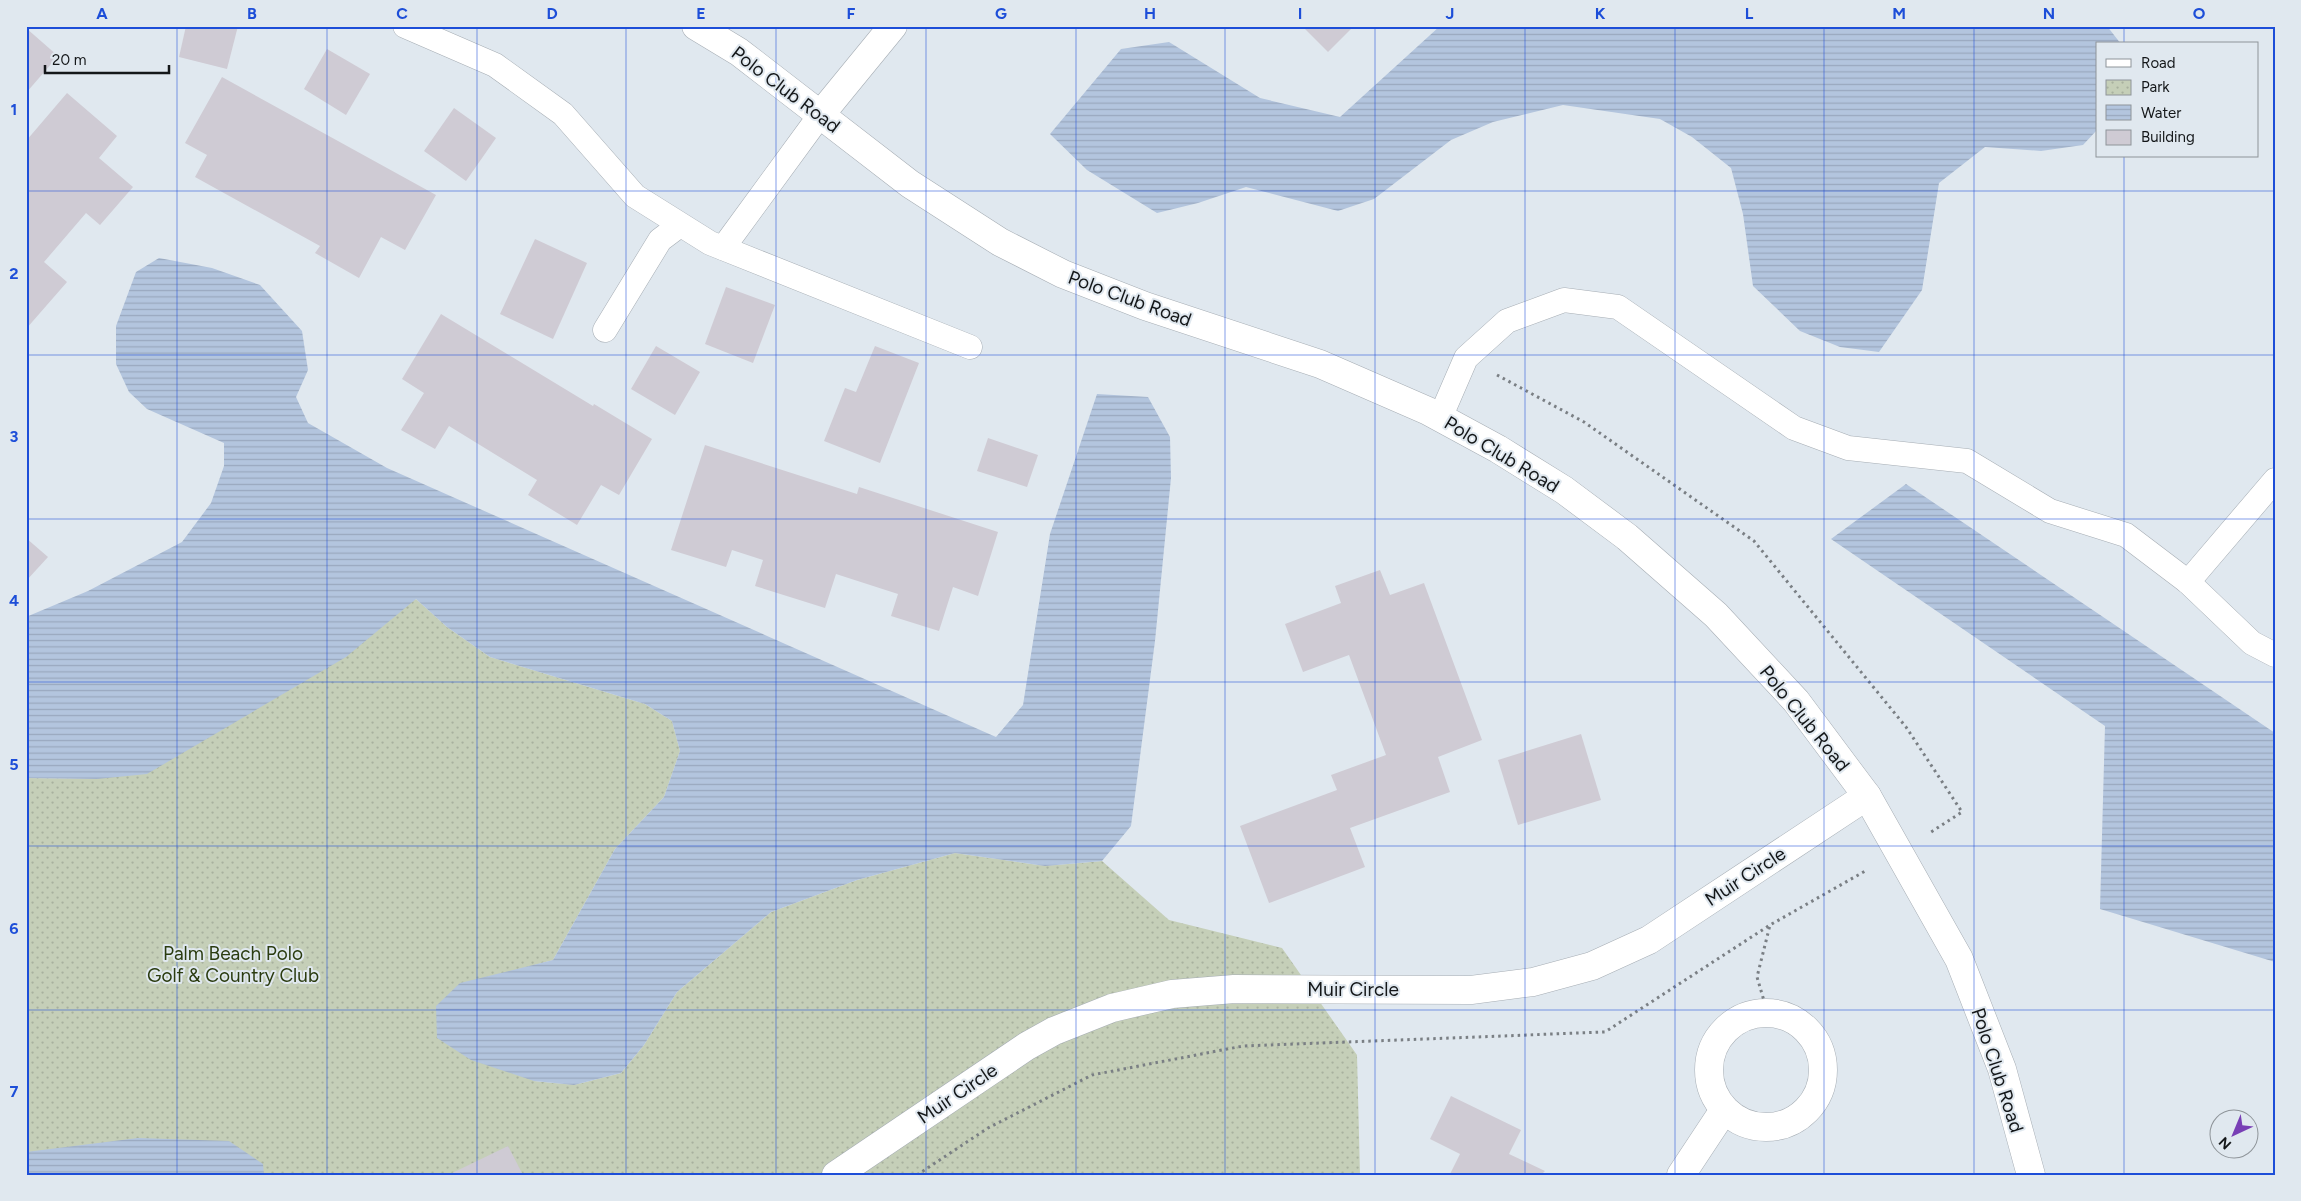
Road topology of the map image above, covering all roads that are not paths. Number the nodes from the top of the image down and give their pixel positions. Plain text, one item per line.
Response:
1 (405, 26) edge
2 (696, 26) edge
3 (893, 26) edge
4 (821, 114) junction
5 (680, 225) junction
6 (723, 248) junction
7 (605, 330) dead end
8 (970, 347) dead end
9 (1440, 418) junction
10 (2275, 480) edge
11 (2188, 582) junction
12 (2275, 654) edge
13 (1867, 796) junction
14 (1724, 1110) junction
15 (836, 1175) edge
16 (1681, 1175) edge
17 (2031, 1175) edge

1 - 5 lane
2 - 4 street, Polo Club Road
3 - 4 street
4 - 6 lane
4 - 9 street, Polo Club Road
5 - 6 lane
5 - 7 lane
6 - 8 lane
9 - 11 lane
9 - 13 street, Polo Club Road
10 - 11 lane
11 - 12 lane
13 - 15 street, Muir Circle
13 - 17 street, Polo Club Road
14 - 14 street
14 - 16 street

